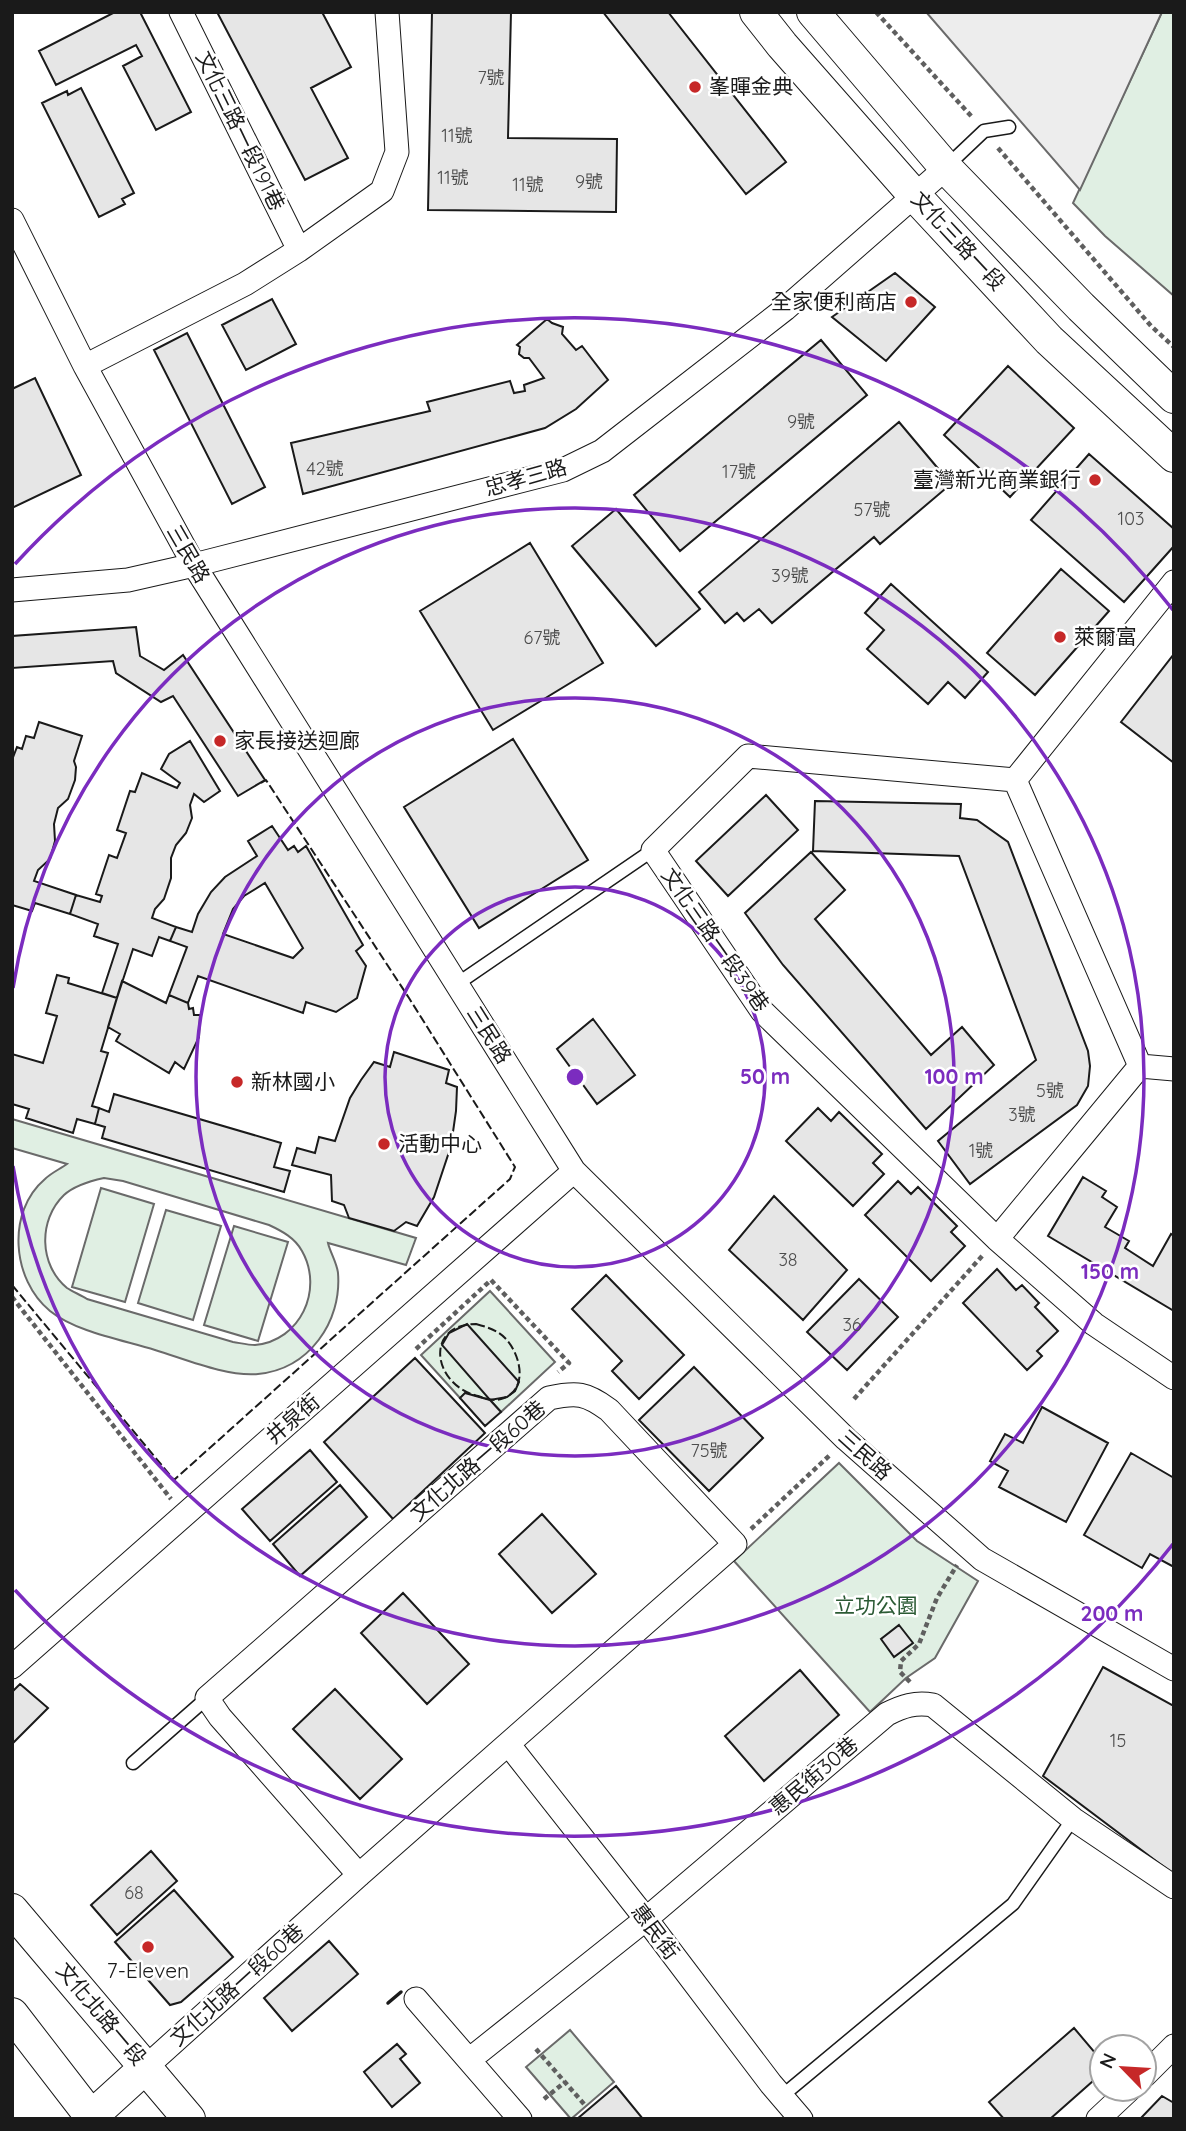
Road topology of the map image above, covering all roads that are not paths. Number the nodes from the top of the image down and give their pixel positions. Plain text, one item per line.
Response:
1 (181, 12) edge
2 (387, 12) edge
3 (756, 12) edge
4 (813, 12) edge
5 (1010, 127) dead end
6 (946, 168) junction
7 (915, 196) junction
8 (14, 226) edge
9 (299, 250) junction
10 (85, 366) junction
11 (1174, 397) edge
12 (1174, 456) edge
13 (194, 565) junction
14 (1174, 582) edge
15 (12, 590) edge
16 (1015, 780) junction
17 (653, 850) junction
18 (457, 984) junction
19 (1140, 1066) junction
20 (1174, 1069) edge
21 (574, 1171) junction
22 (997, 1238) junction
23 (1174, 1378) edge
24 (12, 1667) edge
25 (1174, 1669) edge
26 (207, 1698) junction
27 (509, 1745) junction
28 (133, 1763) dead end
29 (1073, 1819) junction
30 (359, 1875) junction
31 (1174, 1887) edge
32 (12, 1910) edge
33 (646, 1919) junction
34 (416, 1999) dead end
35 (12, 2014) edge
36 (1174, 2046) edge
37 (469, 2060) junction
38 (1158, 2062) edge
39 (146, 2067) junction
40 (782, 2096) junction
41 (1115, 2103) edge
42 (91, 2118) edge
43 (189, 2119) edge
44 (520, 2119) edge
45 (801, 2119) edge
46 (1098, 2119) edge

1 - 9 street, 文化三路一段191巷
2 - 9 street
3 - 7 street, 文化三路一段
4 - 6 street, 文化三路一段
5 - 6 lane
6 - 7 street, 忠孝三路
6 - 11 street, 文化三路一段
7 - 12 street, 文化三路一段
7 - 13 street, 忠孝三路
8 - 10 street, 三民路
9 - 10 street
10 - 13 street, 三民路
13 - 15 street, 忠孝三路
13 - 18 street, 三民路
14 - 16 street
16 - 17 street, 文化三路一段39巷
16 - 19 street
17 - 18 lane
17 - 22 street, 文化三路一段39巷
18 - 21 street, 三民路
19 - 20 street
19 - 22 street
21 - 24 street, 井泉街
21 - 25 street, 三民路
22 - 23 street, 文化三路一段39巷
26 - 27 street, 文化北路一段60巷
26 - 28 lane
26 - 30 street
27 - 30 street, 文化北路一段60巷
27 - 33 street, 惠民街
29 - 31 street
29 - 33 street, 惠民街30巷
29 - 40 lane
30 - 39 street, 文化北路一段60巷
32 - 39 street, 文化北路一段
33 - 37 street, 惠民街30巷
33 - 40 street, 惠民街
34 - 37 street
35 - 42 street
36 - 38 street
37 - 44 street
39 - 42 street
39 - 43 street, 文化北路一段
40 - 45 street, 惠民街
41 - 46 street

